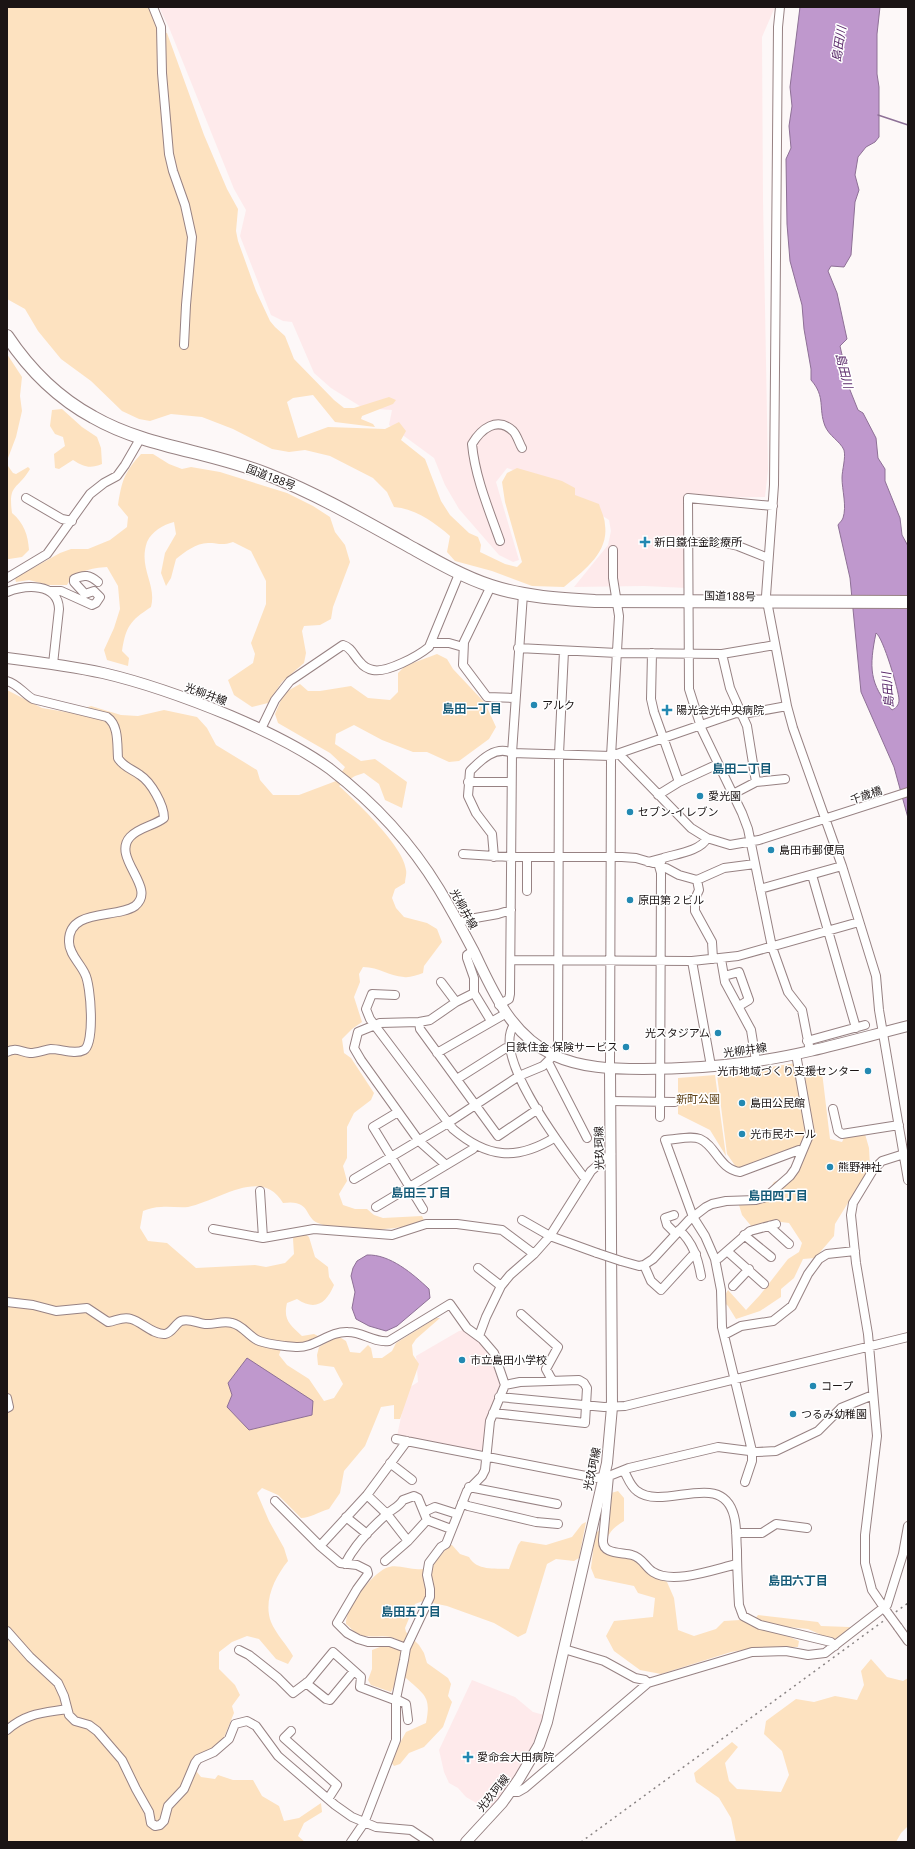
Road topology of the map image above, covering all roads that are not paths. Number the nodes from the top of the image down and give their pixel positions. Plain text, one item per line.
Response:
1 (153, 7) edge
2 (780, 7) edge
3 (7, 336) edge
4 (184, 345) dead end
5 (140, 439) junction
6 (522, 448) dead end
7 (26, 498) dead end
8 (773, 506) junction
9 (72, 521) junction
10 (500, 542) dead end
11 (687, 542) junction
12 (613, 550) dead end
13 (768, 558) junction
14 (459, 574) junction
15 (7, 578) edge
16 (98, 582) dead end
17 (491, 586) junction
18 (49, 591) junction
19 (7, 592) edge
20 (523, 594) junction
21 (616, 597) junction
22 (908, 597) edge
23 (688, 598) junction
24 (770, 599) junction
25 (908, 602) edge
26 (432, 643) junction
27 (775, 645) junction
28 (464, 647) junction
29 (518, 648) junction
30 (564, 651) junction
31 (617, 653) junction
32 (652, 653) junction
33 (688, 654) junction
34 (722, 654) junction
35 (7, 658) edge
36 (52, 664) junction
37 (7, 681) edge
38 (514, 698) junction
39 (787, 706) junction
40 (743, 714) junction
41 (700, 724) junction
42 (261, 728) junction
43 (663, 737) junction
44 (512, 753) junction
45 (559, 754) junction
46 (615, 755) junction
47 (718, 764) junction
48 (784, 779) dead end
49 (468, 782) junction
50 (511, 782) junction
51 (679, 782) junction
52 (756, 782) junction
53 (908, 792) edge
54 (733, 794) junction
55 (658, 795) junction
56 (829, 819) junction
57 (708, 838) junction
58 (751, 842) junction
59 (463, 854) dead end
60 (494, 857) junction
61 (511, 857) junction
62 (526, 857) junction
63 (559, 858) junction
64 (611, 858) junction
65 (664, 858) junction
66 (648, 862) junction
67 (755, 864) junction
68 (842, 866) junction
69 (660, 867) junction
70 (812, 875) junction
71 (697, 880) junction
72 (760, 889) junction
73 (527, 891) dead end
74 (511, 910) junction
75 (859, 922) junction
76 (458, 923) junction
77 (829, 931) junction
78 (772, 947) junction
79 (473, 951) junction
80 (717, 959) junction
81 (512, 960) junction
82 (558, 960) junction
83 (610, 960) junction
84 (660, 960) junction
85 (692, 961) junction
86 (724, 976) junction
87 (441, 982) dead end
88 (474, 993) junction
89 (395, 995) dead end
90 (456, 1002) junction
91 (499, 1005) junction
92 (739, 1006) junction
93 (505, 1014) junction
94 (492, 1021) junction
95 (419, 1022) junction
96 (374, 1024) junction
97 (514, 1025) junction
98 (865, 1025) dead end
99 (908, 1026) edge
100 (856, 1028) junction
101 (887, 1031) junction
102 (807, 1041) junction
103 (510, 1048) junction
104 (810, 1051) junction
105 (7, 1052) edge
106 (437, 1053) junction
107 (796, 1054) junction
108 (551, 1059) junction
109 (756, 1061) junction
110 (711, 1066) junction
111 (610, 1068) junction
112 (660, 1069) junction
113 (519, 1076) junction
114 (457, 1079) junction
115 (610, 1101) junction
116 (660, 1101) junction
117 (675, 1102) dead end
118 (476, 1105) junction
119 (538, 1109) junction
120 (833, 1109) dead end
121 (398, 1112) junction
122 (660, 1117) dead end
123 (448, 1123) junction
124 (899, 1125) junction
125 (554, 1138) junction
126 (587, 1138) dead end
127 (419, 1141) junction
128 (473, 1149) dead end
129 (802, 1151) junction
130 (611, 1154) junction
131 (904, 1154) junction
132 (391, 1157) junction
133 (446, 1165) junction
134 (586, 1177) junction
135 (354, 1179) dead end
136 (908, 1180) edge
137 (410, 1187) junction
138 (260, 1191) dead end
139 (376, 1207) dead end
140 (423, 1209) dead end
141 (674, 1215) dead end
142 (693, 1218) junction
143 (522, 1220) dead end
144 (213, 1229) dead end
145 (678, 1232) junction
146 (744, 1235) junction
147 (550, 1236) junction
148 (263, 1238) junction
149 (788, 1244) dead end
150 (727, 1251) junction
151 (855, 1251) junction
152 (534, 1254) junction
153 (696, 1254) junction
154 (771, 1257) dead end
155 (715, 1259) junction
156 (644, 1265) junction
157 (478, 1268) dead end
158 (749, 1269) junction
159 (701, 1276) dead end
160 (764, 1284) dead end
161 (501, 1286) junction
162 (733, 1286) dead end
163 (7, 1302) edge
164 (521, 1314) dead end
165 (724, 1335) junction
166 (479, 1336) junction
167 (908, 1337) edge
168 (869, 1346) junction
169 (735, 1378) junction
170 (552, 1380) junction
171 (505, 1385) junction
172 (873, 1395) junction
173 (499, 1397) junction
174 (7, 1398) edge
175 (586, 1406) junction
176 (612, 1407) junction
177 (7, 1408) edge
178 (493, 1413) junction
179 (396, 1439) dead end
180 (407, 1442) junction
181 (752, 1451) junction
182 (487, 1456) junction
183 (390, 1463) junction
184 (624, 1471) junction
185 (606, 1476) junction
186 (412, 1480) dead end
187 (745, 1482) dead end
188 (469, 1487) junction
189 (367, 1495) junction
190 (275, 1501) dead end
191 (462, 1503) junction
192 (557, 1504) dead end
193 (424, 1512) junction
194 (387, 1514) junction
195 (457, 1514) junction
196 (346, 1517) junction
197 (428, 1520) junction
198 (558, 1524) dead end
199 (908, 1526) edge
200 (807, 1528) dead end
201 (451, 1529) junction
202 (736, 1533) junction
203 (367, 1534) junction
204 (408, 1541) junction
205 (320, 1546) junction
206 (385, 1561) dead end
207 (345, 1564) junction
208 (737, 1564) junction
209 (886, 1610) junction
210 (7, 1631) edge
211 (908, 1641) edge
212 (835, 1646) junction
213 (406, 1648) junction
214 (564, 1649) junction
215 (239, 1650) dead end
216 (354, 1671) junction
217 (306, 1683) junction
218 (648, 1683) junction
219 (396, 1699) junction
220 (67, 1709) junction
221 (408, 1720) dead end
222 (7, 1730) edge
223 (291, 1731) dead end
224 (510, 1792) junction
225 (328, 1799) junction
226 (364, 1822) junction
227 (351, 1842) edge
228 (429, 1842) edge
229 (466, 1842) edge

1 - 4 street
2 - 8 street
3 - 5 highway, 国道188号
5 - 9 street
5 - 14 highway, 国道188号
6 - 10 street
7 - 9 street
8 - 11 street
8 - 13 street
9 - 15 street
11 - 13 street
11 - 23 street
12 - 21 street
13 - 24 street
14 - 17 highway, 国道188号
14 - 26 street
16 - 18 street
17 - 20 highway, 国道188号
17 - 28 street
18 - 19 street
18 - 36 street
20 - 21 highway, 国道188号
20 - 29 street
21 - 23 highway, 国道188号
21 - 31 street
22 - 24 highway, 国道188号
23 - 24 highway, 国道188号
23 - 33 street
24 - 25 highway, 国道188号
24 - 27 street
26 - 28 street
26 - 42 street
27 - 34 street
27 - 39 street
28 - 38 street
29 - 30 street
29 - 38 street
30 - 31 street
30 - 45 street
31 - 32 street
31 - 46 street
32 - 33 street
32 - 43 street
33 - 34 street
33 - 41 street
34 - 40 street
35 - 36 main road, 光柳井線
36 - 42 main road, 光柳井線
37 - 105 street
38 - 44 street
39 - 40 street
39 - 56 street
40 - 41 street
40 - 52 street
41 - 43 street
41 - 47 street
42 - 76 main road, 光柳井線
43 - 46 street
43 - 51 street
44 - 45 street
44 - 49 street
44 - 50 street
45 - 46 street
45 - 63 street
46 - 55 street, 千歳橋
46 - 64 street
47 - 51 street
47 - 54 street
48 - 52 street
49 - 50 street
49 - 60 street
50 - 61 street
51 - 55 street
52 - 54 street
53 - 56 street, 千歳橋
54 - 58 street
55 - 57 street, 千歳橋
56 - 58 street, 千歳橋
56 - 68 street
57 - 58 street, 千歳橋
57 - 65 street
58 - 67 street
59 - 60 street
60 - 61 street
61 - 62 street
61 - 74 street
62 - 63 street
62 - 73 street
63 - 64 street
63 - 82 street
64 - 66 street
64 - 83 street
65 - 66 street
65 - 69 street
66 - 69 street
67 - 71 street
67 - 72 street
68 - 70 street
68 - 75 street
69 - 71 street
69 - 84 street
70 - 72 street
70 - 77 street
71 - 80 street
72 - 78 street
74 - 76 street
74 - 81 street
75 - 77 street
75 - 101 street
76 - 79 main road, 光柳井線
77 - 78 street
77 - 100 street
78 - 80 street
78 - 102 street
79 - 88 street
79 - 91 main road, 光柳井線
80 - 85 street
80 - 86 street
81 - 82 street
81 - 91 street
82 - 83 street
82 - 108 street
83 - 84 street
83 - 111 street
84 - 85 street
84 - 112 street
85 - 110 street
86 - 92 street
86 - 92 street
87 - 90 street
88 - 90 street
88 - 94 street
89 - 96 street
90 - 95 street
91 - 93 main road, 光柳井線
92 - 109 street
93 - 94 street
93 - 97 main road, 光柳井線
94 - 106 street
95 - 96 street
95 - 106 street
96 - 121 street
96 - 123 street
97 - 103 street
97 - 108 main road, 光柳井線
98 - 100 street
99 - 101 main road, 光柳井線
100 - 102 street
101 - 104 main road, 光柳井線
101 - 124 street
102 - 104 street
103 - 113 street
103 - 114 street
104 - 107 main road, 光柳井線
106 - 114 street
107 - 109 main road, 光柳井線
107 - 129 street
108 - 111 main road, 光柳井線
108 - 113 street
108 - 126 street
109 - 110 main road, 光柳井線
110 - 112 main road, 光柳井線
111 - 112 main road, 光柳井線
111 - 115 main road, 光玖珂線
112 - 116 street
113 - 118 street
113 - 119 street
114 - 118 street
115 - 116 street
115 - 130 main road, 光玖珂線
116 - 117 street
116 - 122 street
118 - 119 street
118 - 123 street
119 - 125 street
120 - 124 street
121 - 127 street
121 - 132 street
123 - 125 street
123 - 127 street
124 - 131 street
125 - 134 street
127 - 132 street
127 - 133 street
128 - 133 street
129 - 142 street
129 - 142 street
130 - 134 street
130 - 176 main road, 光玖珂線
131 - 136 street
131 - 151 street
132 - 135 street
132 - 137 street
133 - 137 street
134 - 147 street
137 - 139 street
137 - 140 street
138 - 148 street
141 - 145 street
142 - 145 street
142 - 155 street
143 - 147 street
144 - 148 street
145 - 153 street
145 - 156 street
146 - 149 street
146 - 150 street
146 - 154 street
147 - 152 street
147 - 156 street, bridge
148 - 152 street
150 - 155 street
150 - 158 street
151 - 165 street
151 - 168 street
152 - 161 street
153 - 156 street
153 - 159 street
155 - 165 street
157 - 161 street
158 - 160 street
158 - 162 street
161 - 166 street
163 - 166 street
164 - 170 street
165 - 169 street
166 - 171 street
167 - 168 street
168 - 169 street
168 - 172 street
169 - 176 street
169 - 181 street
170 - 171 street
170 - 175 street
171 - 173 street
172 - 181 street
172 - 209 street
173 - 175 street
173 - 178 street
174 - 177 street
175 - 176 street
175 - 178 street
176 - 185 main road, 光玖珂線
178 - 182 street
179 - 180 street
180 - 182 street
180 - 183 street
181 - 184 street
181 - 187 street
182 - 185 street
182 - 188 street
183 - 186 street
183 - 189 street
184 - 185 street
184 - 202 street
185 - 208 street
185 - 214 main road, 光玖珂線
188 - 191 street
188 - 192 street
189 - 194 street
189 - 196 street
190 - 205 street
191 - 195 street
191 - 198 street
193 - 194 street
193 - 195 street
193 - 197 street
194 - 203 street
194 - 204 street
195 - 201 street
196 - 203 street
196 - 205 street
197 - 201 street
197 - 204 street
199 - 209 street
200 - 202 street
201 - 213 street
202 - 208 street
203 - 207 street
204 - 206 street
205 - 207 street
207 - 213 street
208 - 212 street
209 - 211 street, bridge
209 - 212 street
210 - 220 street
212 - 218 street
213 - 219 street
214 - 218 street
214 - 224 main road, 光玖珂線
215 - 217 street
216 - 217 street
216 - 217 street
216 - 219 street
218 - 224 street
219 - 221 street
219 - 226 street
220 - 222 street
220 - 225 street
223 - 225 street
224 - 229 main road, 光玖珂線
225 - 226 street
226 - 227 street
226 - 228 street

